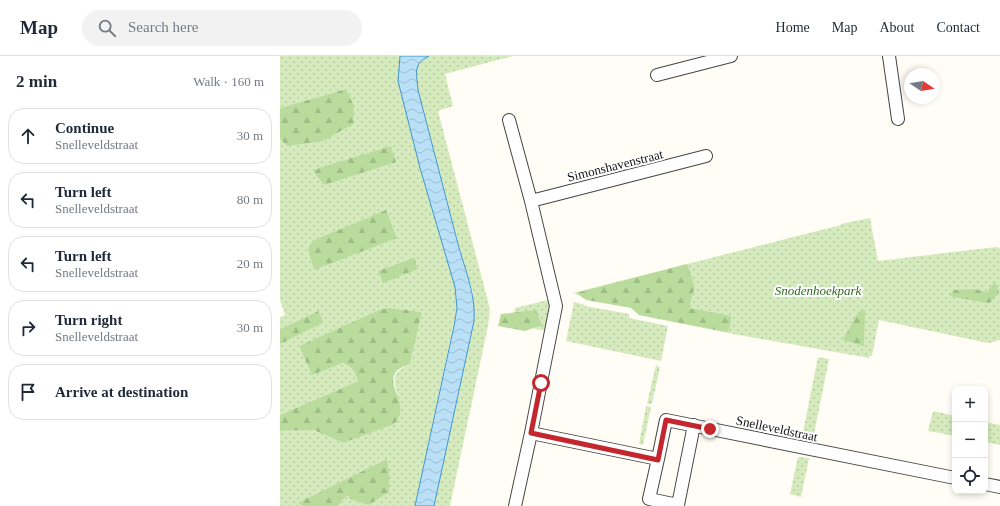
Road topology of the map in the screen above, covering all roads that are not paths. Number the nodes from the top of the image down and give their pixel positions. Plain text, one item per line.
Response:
1 (730, 56) edge
2 (889, 56) edge
3 (656, 75) dead end
4 (898, 119) dead end
5 (509, 120) dead end
6 (706, 156) dead end
7 (531, 202) junction
8 (694, 425) junction
9 (531, 433) junction
10 (658, 460) junction
11 (952, 477) edge
12 (988, 485) edge
13 (1000, 487) edge
14 (515, 506) edge

1 - 3 street
2 - 4 street
5 - 7 street
6 - 7 street, Simonshavenstraat
7 - 9 street
8 - 10 street, Snelleveldstraat
8 - 10 street
8 - 11 street, Snelleveldstraat
9 - 10 street
9 - 14 street
12 - 13 street

